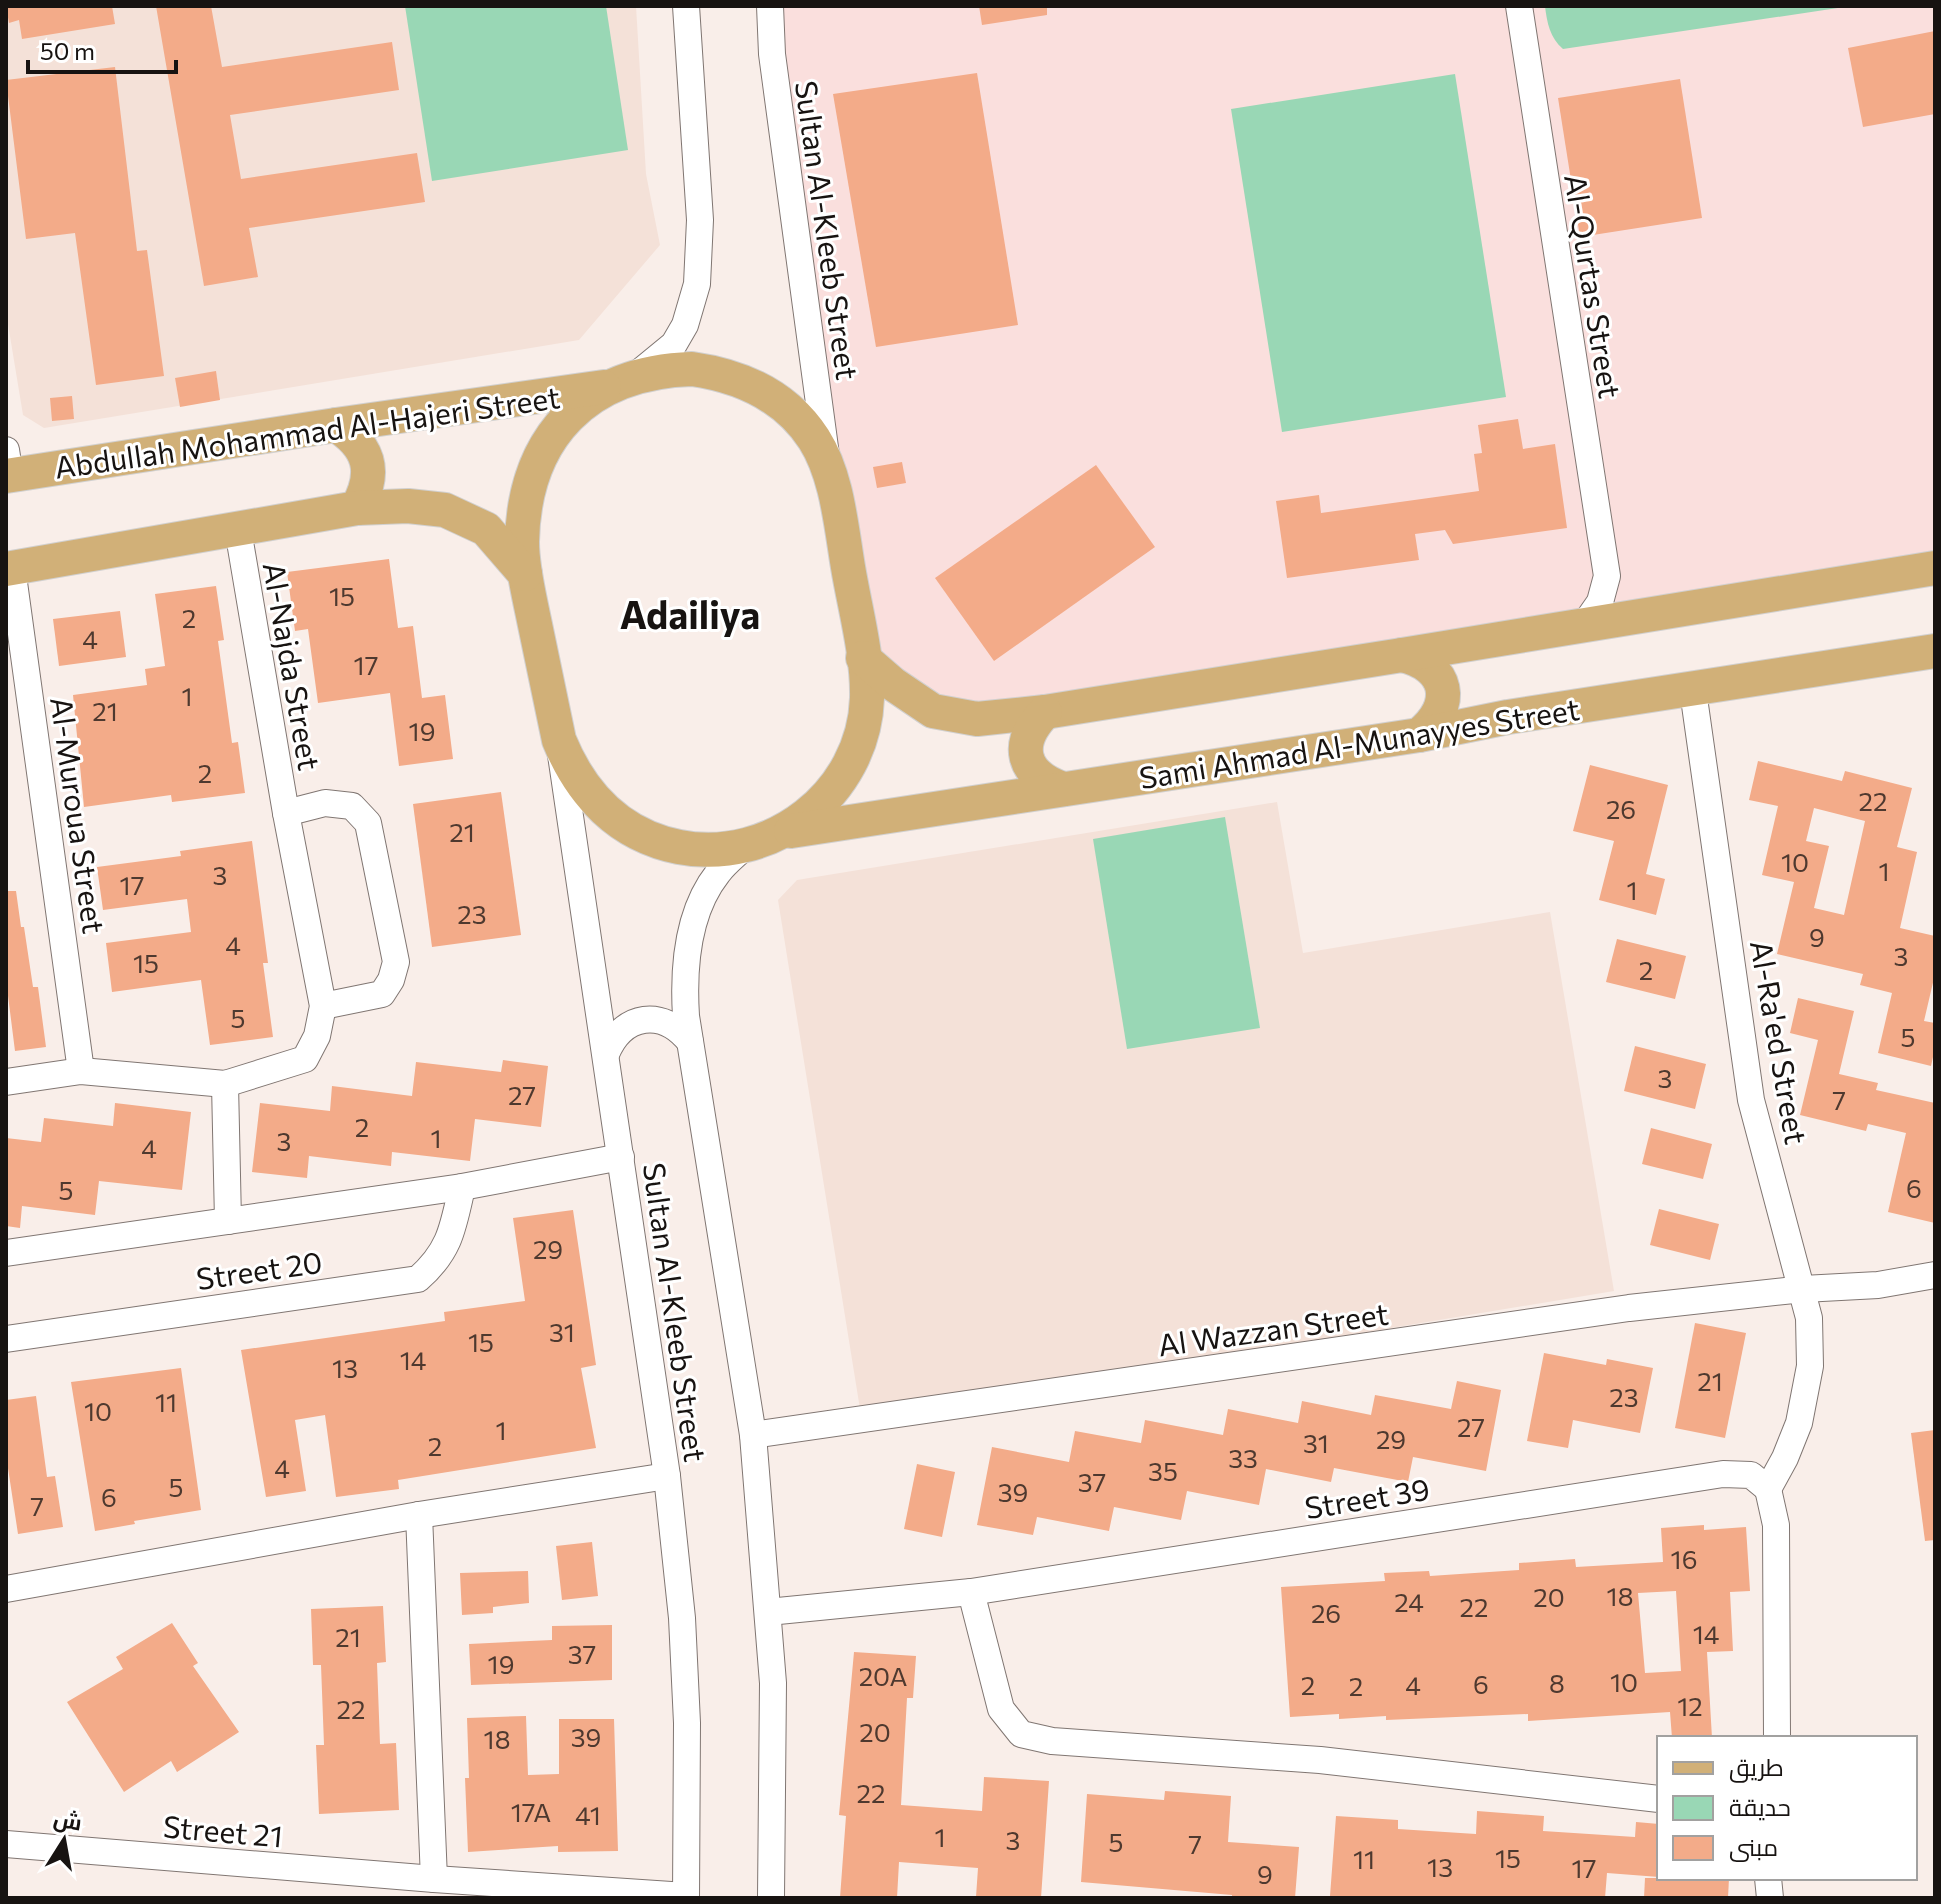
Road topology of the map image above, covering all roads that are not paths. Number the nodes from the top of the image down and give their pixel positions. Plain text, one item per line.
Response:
1 (686, 6) edge
2 (770, 6) edge
3 (1519, 6) edge
4 (622, 381) junction
5 (336, 425) junction
6 (827, 463) junction
7 (7, 467) edge
8 (357, 508) junction
9 (238, 530) junction
10 (9, 568) edge
11 (1935, 568) edge
12 (525, 574) junction
13 (1607, 576) junction
14 (1653, 614) junction
15 (1584, 625) junction
16 (1935, 651) edge
17 (1402, 655) junction
18 (863, 658) junction
19 (1693, 691) junction
20 (1045, 712) junction
21 (1419, 735) junction
22 (559, 740) junction
23 (1063, 789) junction
24 (286, 813) junction
25 (782, 833) junction
26 (745, 846) junction
27 (323, 1006) junction
28 (690, 1042) junction
29 (606, 1054) junction
30 (81, 1071) junction
31 (6, 1082) edge
32 (225, 1084) junction
33 (621, 1157) junction
34 (462, 1187) junction
35 (228, 1221) junction
36 (6, 1253) edge
37 (1935, 1275) edge
38 (1803, 1289) junction
39 (6, 1339) edge
40 (753, 1435) junction
41 (667, 1476) junction
42 (1768, 1489) junction
43 (419, 1515) junction
44 (6, 1589) edge
45 (971, 1592) junction
46 (768, 1612) junction
47 (1777, 1736) edge
48 (1657, 1799) edge
49 (6, 1844) edge
50 (434, 1879) junction
51 (686, 1897) edge
52 (771, 1898) edge

1 - 4 street
2 - 6 street, Sultan Al-Kleeb Street
3 - 13 street, Al-Qurtas Street
4 - 5 main road, Abdullah Mohammad Al-Hajeri Street
4 - 6 main road, Abdullah Mohammad Al-Hajeri Street
4 - 12 main road
5 - 7 main road, Abdullah Mohammad Al-Hajeri Street
5 - 8 main road
6 - 18 main road, Abdullah Mohammad Al-Hajeri Street
8 - 9 main road
8 - 12 main road
9 - 10 main road
9 - 24 street, Al-Najda Street
10 - 30 street, Al-Muroua Street
11 - 14 main road
12 - 22 main road
13 - 14 street
13 - 15 street
14 - 15 main road
15 - 17 main road
16 - 19 main road, Sami Ahmad Al-Munayyes Street
17 - 20 main road
17 - 21 main road
18 - 20 main road
18 - 25 main road, Abdullah Mohammad Al-Hajeri Street
19 - 21 main road, Sami Ahmad Al-Munayyes Street
19 - 38 street, Al-Ra'ed Street
20 - 23 main road
21 - 23 main road, Sami Ahmad Al-Munayyes Street
22 - 26 main road
22 - 29 street, Sultan Al-Kleeb Street
23 - 25 main road, Sami Ahmad Al-Munayyes Street
24 - 27 street, Al-Najda Street
24 - 27 street, Al-Najda Street
25 - 26 main road
26 - 28 street, Sultan Al-Kleeb Street
27 - 32 street, Al-Najda Street
28 - 29 street
28 - 40 street, Sultan Al-Kleeb Street
29 - 33 street, Sultan Al-Kleeb Street
30 - 31 street
30 - 32 street
32 - 35 street
33 - 34 street, Street 20
33 - 41 street, Sultan Al-Kleeb Street
34 - 35 street, Street 20
34 - 39 street, Street 20
35 - 36 street, Street 20
37 - 38 street, Al Wazzan Street
38 - 40 street, Al Wazzan Street
38 - 42 street, Al-Ra'ed Street
40 - 46 street, Sultan Al-Kleeb Street
41 - 43 street
41 - 51 street, Sultan Al-Kleeb Street
42 - 45 street, Street 39
42 - 47 street
43 - 44 street
43 - 50 street
45 - 46 street, Street 39
45 - 48 street
46 - 52 street, Sultan Al-Kleeb Street
49 - 50 street, Street 21
50 - 51 street, Street 21

